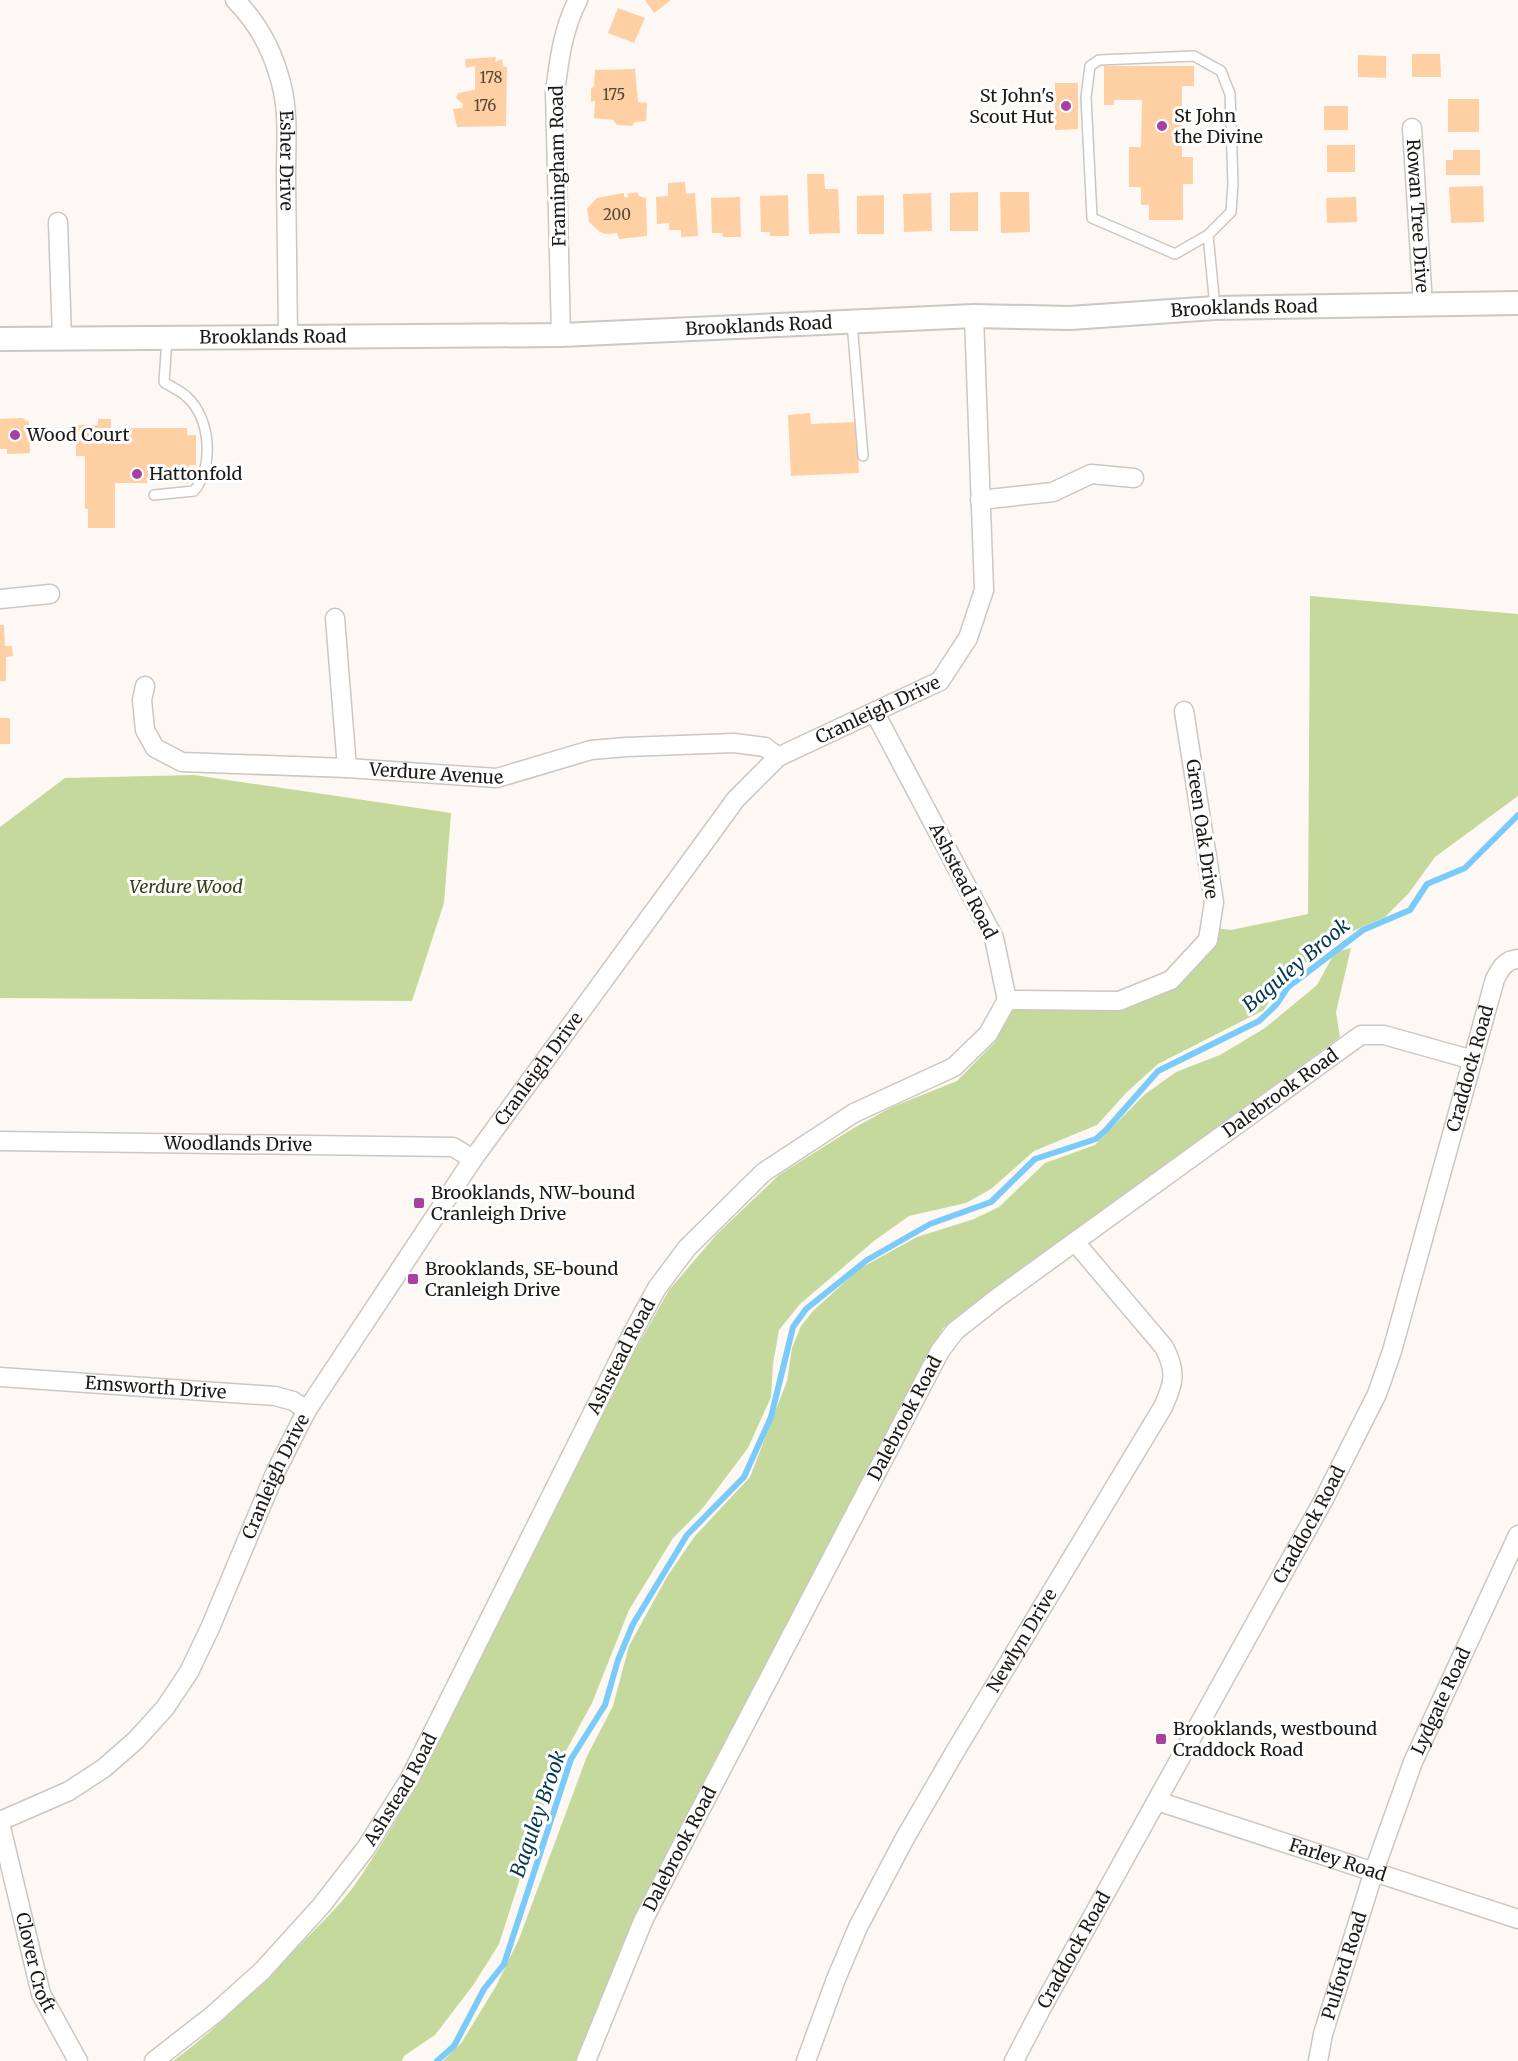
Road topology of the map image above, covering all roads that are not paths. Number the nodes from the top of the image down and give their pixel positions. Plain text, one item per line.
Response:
1 (235, 0) edge
2 (578, 0) edge
3 (1412, 128) dead end
4 (58, 222) dead end
5 (1208, 235) junction
6 (1518, 303) edge
7 (1423, 305) junction
8 (1215, 308) junction
9 (975, 316) junction
10 (852, 322) junction
11 (561, 335) junction
12 (288, 336) junction
13 (167, 337) junction
14 (62, 338) junction
15 (0, 339) edge
16 (863, 456) dead end
17 (1134, 478) dead end
18 (154, 495) dead end
19 (980, 500) junction
20 (50, 594) dead end
21 (0, 599) edge
22 (335, 618) dead end
23 (145, 686) dead end
24 (1184, 711) dead end
25 (874, 713) junction
26 (778, 757) junction
27 (347, 768) junction
28 (1518, 959) edge
29 (1007, 1000) junction
30 (1473, 1060) junction
31 (0, 1141) edge
32 (473, 1159) junction
33 (1075, 1242) junction
34 (0, 1377) edge
35 (307, 1410) junction
36 (1518, 1535) edge
37 (1157, 1801) junction
38 (0, 1822) edge
39 (1374, 1871) junction
40 (1518, 1919) edge
41 (78, 2061) edge
42 (154, 2061) edge
43 (586, 2061) edge
44 (806, 2061) edge
45 (1014, 2061) edge
46 (1318, 2061) edge

1 - 12 street, Esher Drive
2 - 11 street, Framingham Road
3 - 7 street, Rowan Tree Drive
4 - 14 street
5 - 5 lane
5 - 8 lane
6 - 7 street, Brooklands Road
7 - 8 street, Brooklands Road
8 - 9 street, Brooklands Road
9 - 10 street, Brooklands Road
9 - 19 street, Cranleigh Drive
10 - 11 street, Brooklands Road
10 - 16 lane
11 - 12 street, Brooklands Road
12 - 13 street, Brooklands Road
13 - 14 street, Brooklands Road
13 - 18 lane
14 - 15 street, Brooklands Road
17 - 19 street
19 - 25 street, Cranleigh Drive
20 - 21 street
22 - 27 street
23 - 27 street, Verdure Avenue
24 - 29 street, Green Oak Drive
25 - 26 street, Cranleigh Drive
25 - 29 street, Ashstead Road
26 - 27 street, Verdure Avenue
26 - 32 street, Cranleigh Drive
28 - 30 street, Craddock Road
29 - 42 street, Ashstead Road
30 - 33 street, Dalebrook Road
30 - 37 street, Craddock Road
31 - 32 street, Woodlands Drive
32 - 35 street, Cranleigh Drive
33 - 43 street, Dalebrook Road
33 - 44 street, Newlyn Drive
34 - 35 street, Emsworth Drive
35 - 38 street, Cranleigh Drive
36 - 39 street, Lydgate Road
37 - 39 street, Farley Road
37 - 45 street, Craddock Road
38 - 41 street, Clover Croft
39 - 40 street, Farley Road
39 - 46 street, Pulford Road

